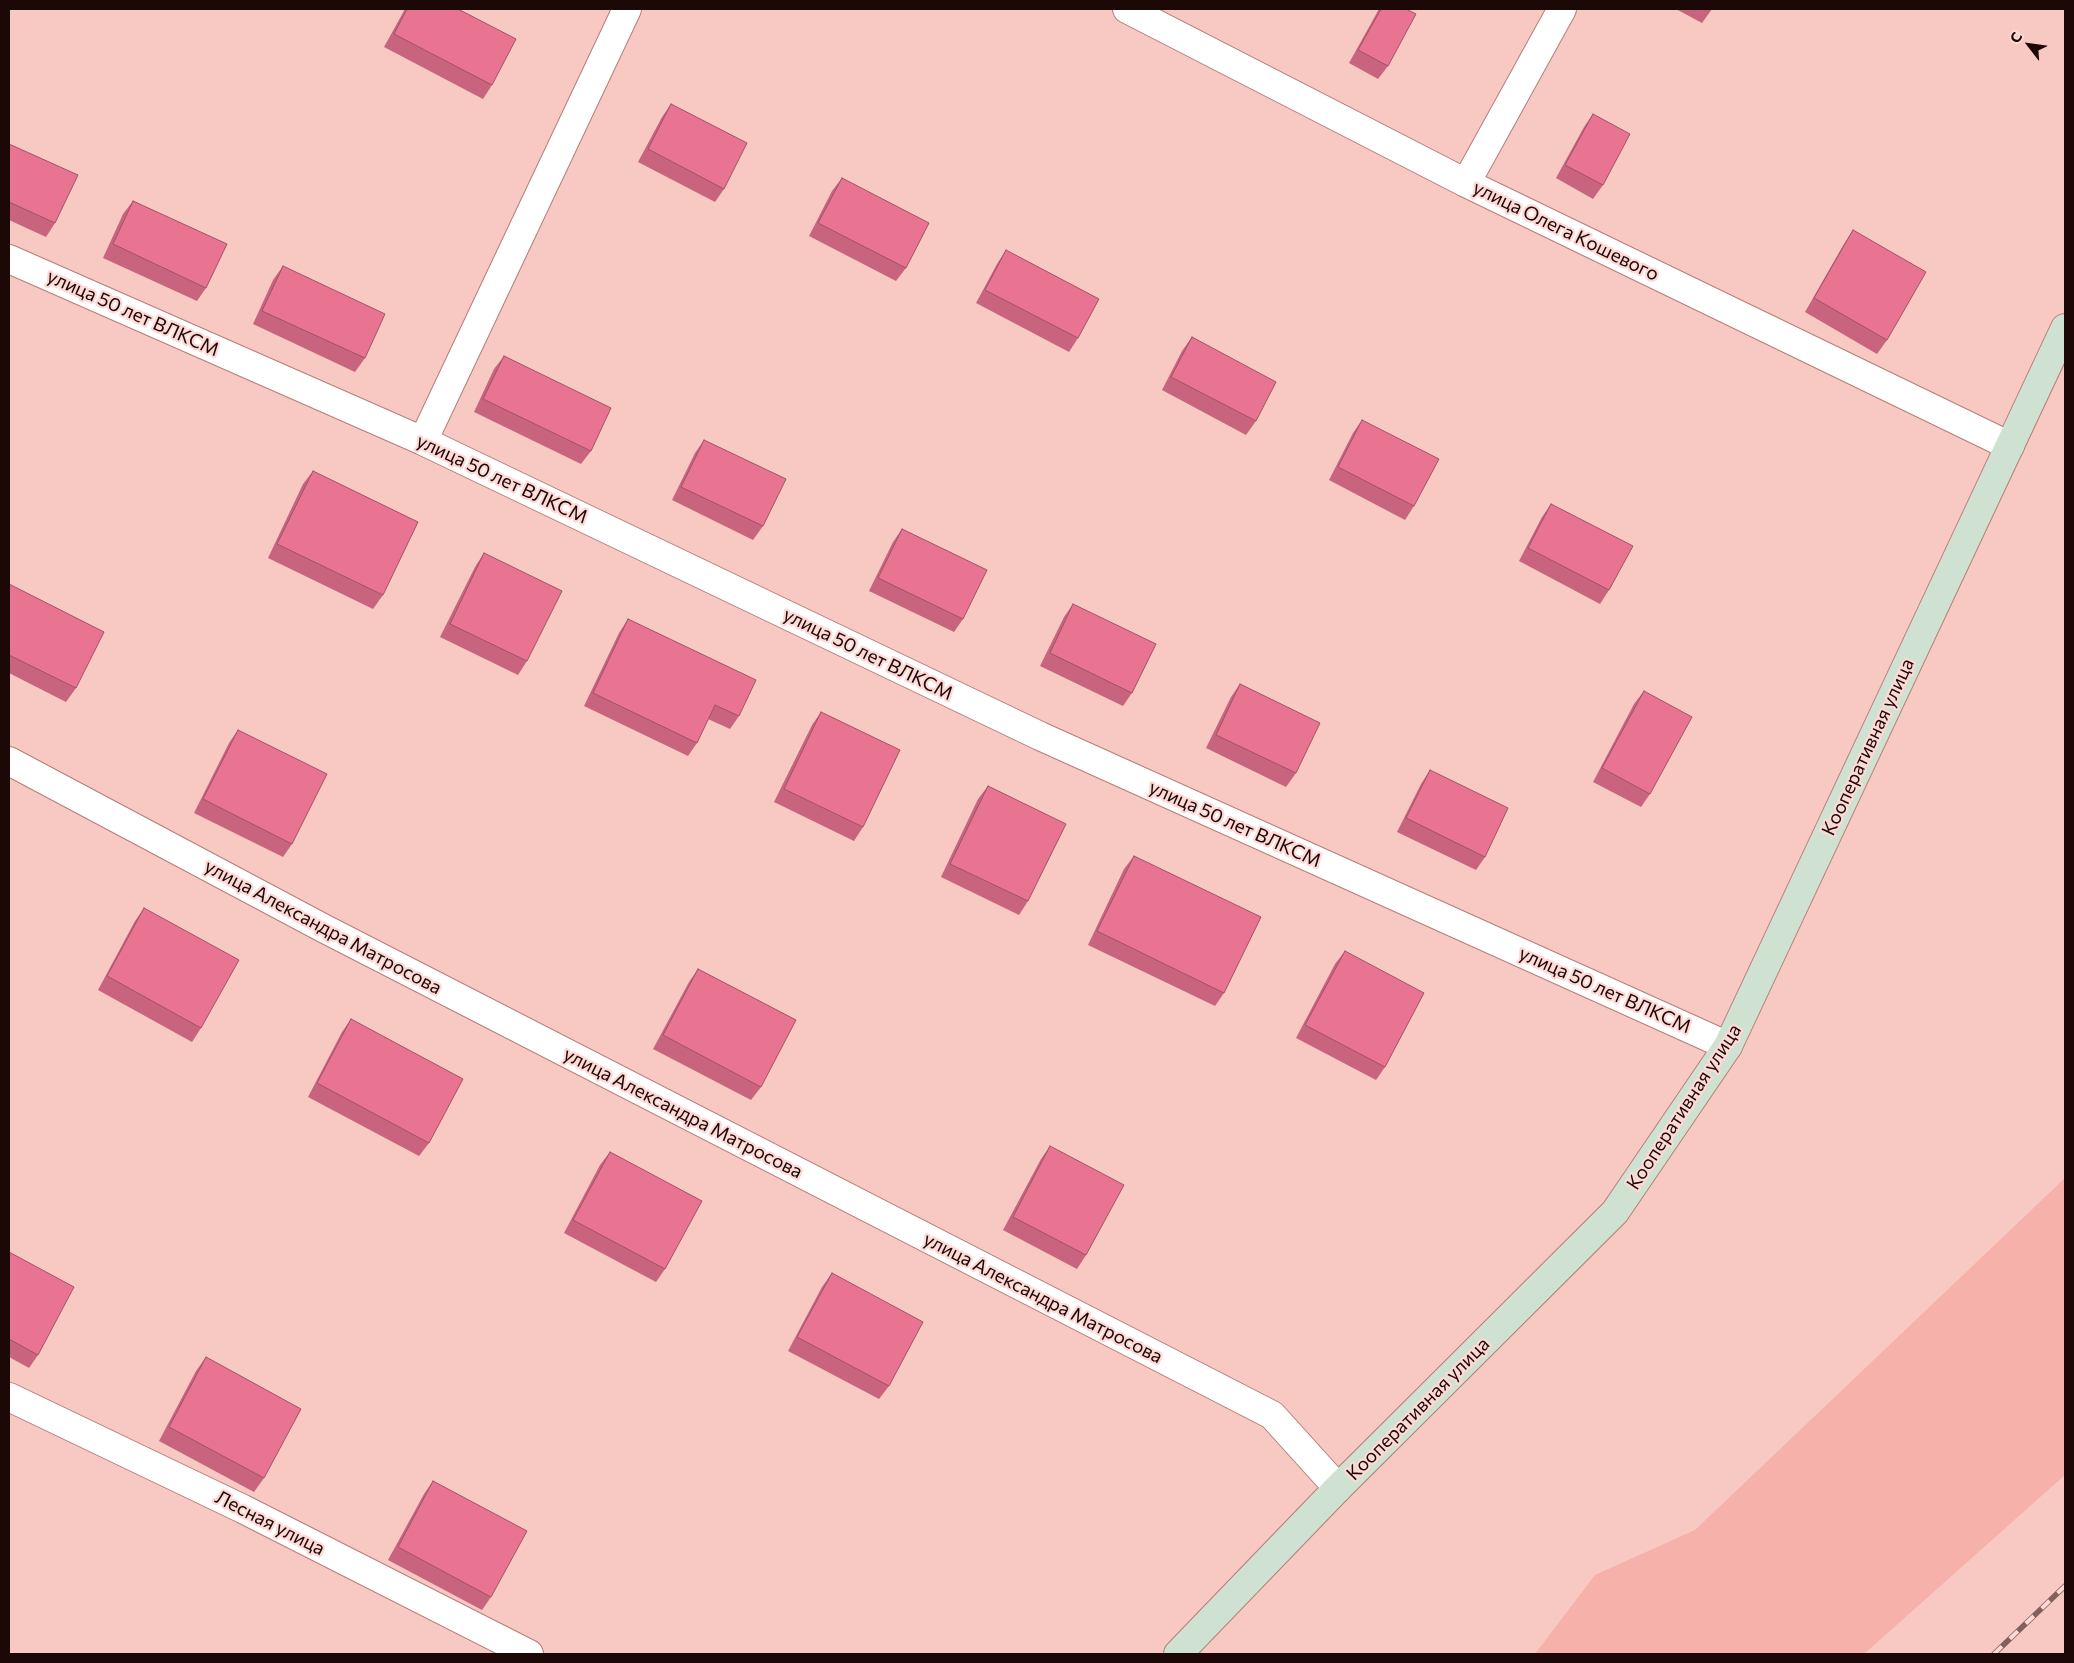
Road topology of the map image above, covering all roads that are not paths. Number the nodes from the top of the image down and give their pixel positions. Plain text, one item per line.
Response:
1 (627, 9) edge
2 (1127, 9) edge
3 (1562, 9) edge
4 (1466, 183) junction
5 (9, 259) edge
6 (2065, 328) edge
7 (423, 441) junction
8 (2010, 446) junction
9 (9, 760) edge
10 (1728, 1046) junction
11 (9, 1397) edge
12 (1338, 1488) junction
13 (529, 1654) edge
14 (1178, 1654) edge

1 - 7 street
2 - 4 street, улица Олега Кошевого
3 - 4 street
4 - 8 street, улица Олега Кошевого
5 - 7 street, улица 50 лет ВЛКСМ
6 - 8 main road, Кооперативная улица
7 - 10 street, улица 50 лет ВЛКСМ
8 - 10 main road, Кооперативная улица
9 - 12 street, улица Александра Матросова
10 - 12 main road, Кооперативная улица
11 - 13 street, Лесная улица
12 - 14 main road, Кооперативная улица

